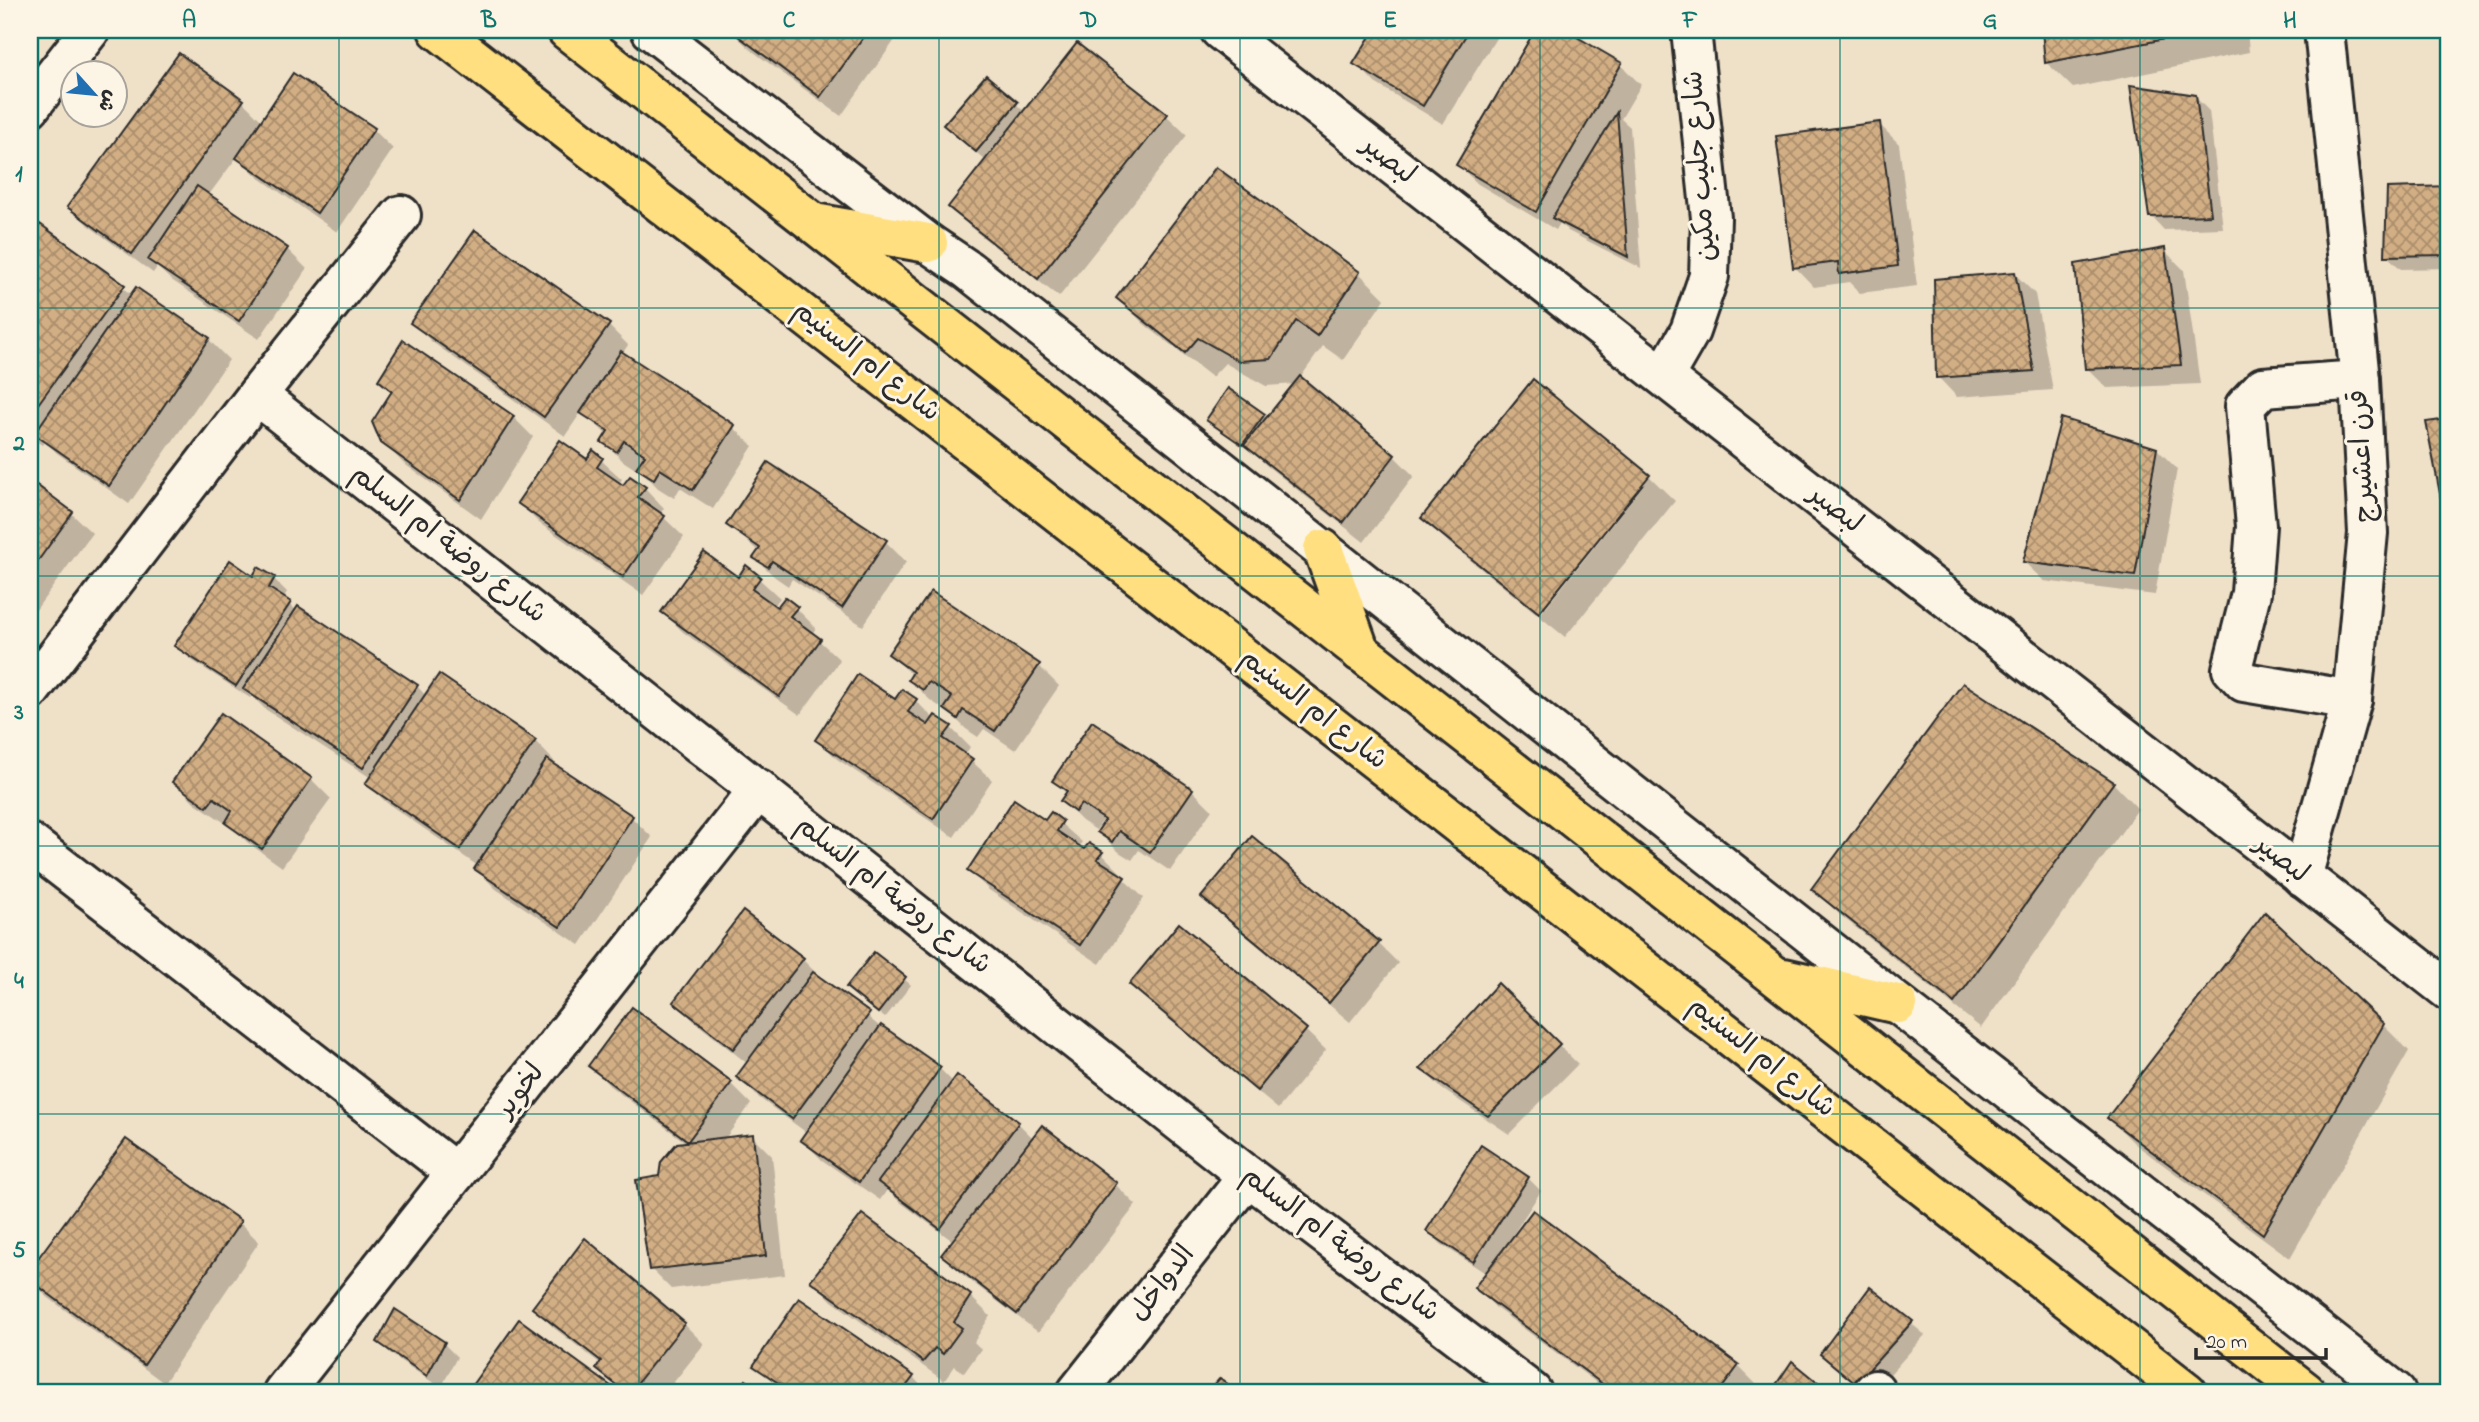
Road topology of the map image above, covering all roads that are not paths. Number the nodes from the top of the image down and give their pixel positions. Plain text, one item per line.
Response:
1 (90, 30) edge
2 (439, 30) edge
3 (567, 30) edge
4 (651, 30) edge
5 (1220, 30) edge
6 (1691, 30) edge
7 (2324, 30) edge
8 (30, 107) edge
9 (401, 215) dead end
10 (814, 223) junction
11 (928, 243) junction
12 (1664, 376) junction
13 (2360, 380) junction
14 (257, 395) junction
15 (1323, 549) junction
16 (1360, 652) junction
17 (30, 691) edge
18 (2351, 700) junction
19 (759, 789) junction
20 (30, 843) edge
21 (2302, 877) junction
22 (1774, 975) junction
23 (2449, 991) edge
24 (1898, 1003) junction
25 (456, 1173) junction
26 (1248, 1176) junction
27 (2184, 1391) edge
28 (283, 1392) edge
29 (1077, 1392) edge
30 (1532, 1392) edge
31 (2306, 1392) edge
32 (2396, 1392) edge

1 - 8 street
2 - 27 main road, شارع ام السنيم
3 - 10 main road
4 - 11 street
5 - 12 street, لبصير
6 - 12 street, شارع جليب مكين
7 - 13 street, قرن اعشيرج
9 - 14 street
10 - 11 main road
10 - 16 main road
11 - 15 street
12 - 21 street, لبصير
13 - 18 street, قرن اعشيرج
13 - 18 street
14 - 17 street
14 - 19 street, شارع روضة ام السلم
15 - 16 main road
15 - 24 street
16 - 22 main road
18 - 21 street, قرن اعشيرج
19 - 25 street, لخوير
19 - 26 street, شارع روضة ام السلم
20 - 25 street
21 - 23 street, لبصير
22 - 24 main road
22 - 31 main road
24 - 32 street
25 - 28 street, لخوير
26 - 29 street, الدواخل
26 - 30 street, شارع روضة ام السلم

